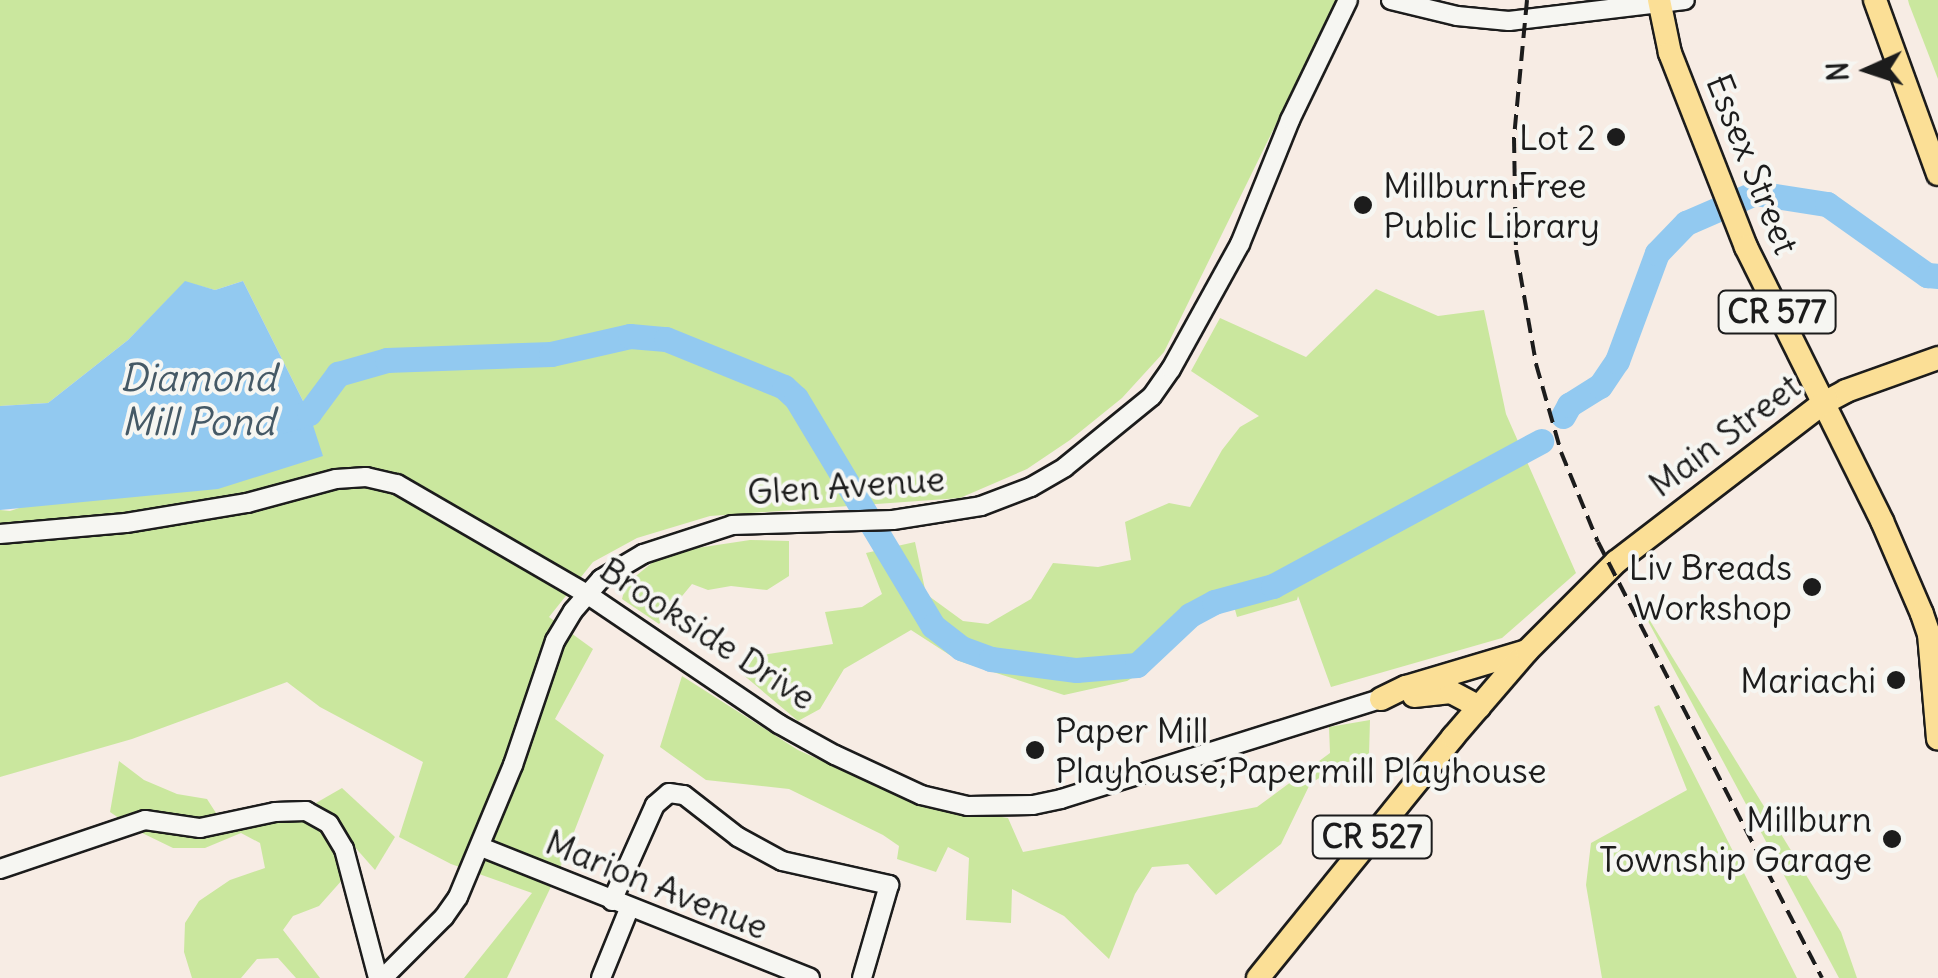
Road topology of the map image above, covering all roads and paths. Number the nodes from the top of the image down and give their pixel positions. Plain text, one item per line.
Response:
1 (1348, 0) edge
2 (1391, 0) edge
3 (1685, 0) edge
4 (1875, 0) edge
5 (1659, 2) edge
6 (1938, 174) edge
7 (1938, 358) edge
8 (1822, 404) junction
9 (0, 534) edge
10 (587, 594) junction
11 (1933, 638) edge
12 (1527, 652) junction
13 (1456, 673) junction
14 (1381, 700) junction
15 (1485, 700) junction
16 (1938, 740) edge
17 (481, 847) junction
18 (0, 869) edge
19 (620, 905) junction
20 (1267, 975) edge
21 (380, 978) edge
22 (601, 978) edge
23 (810, 978) edge
24 (862, 978) edge

1 - 10 street, Glen Avenue
2 - 5 street
3 - 5 street
4 - 6 main road
5 - 8 main road, Essex Street / CR 577
7 - 8 main road, Main Street / CR 527
8 - 11 main road, Essex Street
8 - 12 main road, Main Street / CR 527
9 - 10 street, Brookside Drive
10 - 14 street, Brookside Drive
10 - 17 street, Glen Avenue
11 - 16 main road, Essex Street
12 - 13 main road, Brookside Drive
12 - 15 main road, CR 527
13 - 14 main road, Brookside Drive
13 - 15 main road
14 - 15 main road, Brookside Drive
15 - 20 main road, CR 527
17 - 19 street, Marion Avenue
17 - 21 street, Glen Avenue
18 - 21 street
19 - 22 street
19 - 23 street, Marion Avenue
19 - 24 street

